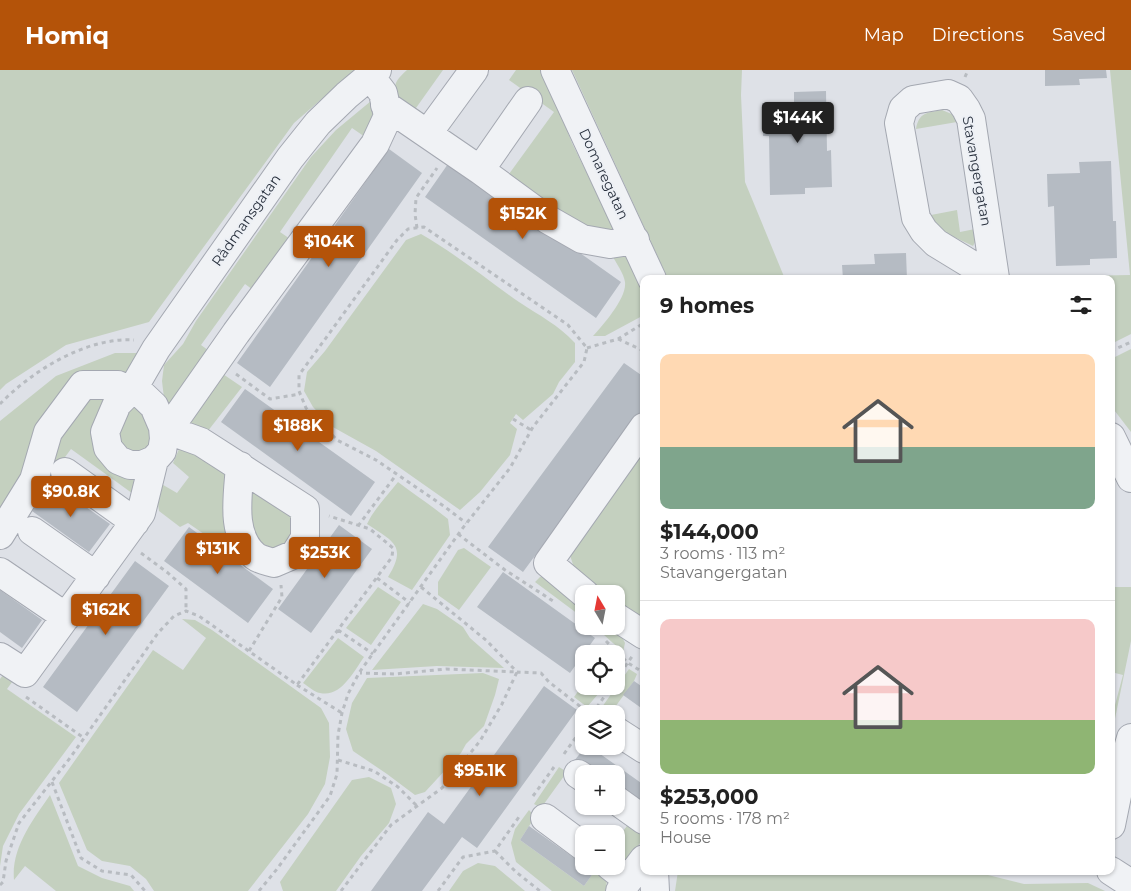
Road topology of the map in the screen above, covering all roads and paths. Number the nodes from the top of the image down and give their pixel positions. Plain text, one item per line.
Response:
1 (474, 70) edge
2 (555, 70) edge
3 (373, 73) edge
4 (528, 102) dead end
5 (385, 105) junction
6 (428, 133) junction
7 (450, 149) junction
8 (480, 170) junction
9 (417, 228) junction
10 (635, 240) junction
11 (650, 275) edge
12 (990, 275) edge
13 (995, 275) edge
14 (640, 325) edge
15 (618, 339) junction
16 (1131, 342) edge
17 (587, 348) junction
18 (156, 349) junction
19 (640, 349) edge
20 (1115, 349) edge
21 (217, 361) junction
22 (132, 389) junction
23 (300, 394) junction
24 (0, 404) edge
25 (513, 419) dead end
26 (532, 430) junction
27 (640, 433) edge
28 (1115, 445) edge
29 (154, 460) junction
30 (240, 466) junction
31 (65, 472) dead end
32 (396, 475) junction
33 (1131, 478) edge
34 (304, 509) junction
35 (466, 523) junction
36 (358, 526) junction
37 (32, 531) dead end
38 (129, 531) junction
39 (458, 534) junction
40 (0, 535) edge
41 (274, 563) junction
42 (0, 572) edge
43 (96, 576) junction
44 (377, 578) junction
45 (421, 587) junction
46 (410, 603) junction
47 (574, 605) edge
48 (186, 611) junction
49 (66, 617) junction
50 (625, 626) edge
51 (338, 630) junction
52 (598, 635) edge
53 (640, 640) edge
54 (640, 643) edge
55 (250, 651) junction
56 (373, 654) junction
57 (0, 657) edge
58 (628, 663) junction
59 (625, 667) edge
60 (640, 670) edge
61 (517, 672) junction
62 (24, 673) junction
63 (359, 673) junction
64 (297, 685) junction
65 (579, 705) edge
66 (342, 713) junction
67 (625, 737) edge
68 (84, 738) junction
69 (1131, 738) edge
70 (575, 741) edge
71 (640, 746) edge
72 (338, 760) junction
73 (52, 781) junction
74 (1115, 805) edge
75 (417, 806) junction
76 (625, 806) edge
77 (533, 810) junction
78 (640, 817) edge
79 (575, 840) edge
80 (495, 850) junction
81 (631, 874) edge
82 (1115, 874) edge
83 (1131, 884) edge
84 (0, 885) edge
85 (145, 891) edge
86 (259, 891) edge
87 (341, 891) edge
88 (438, 891) edge
89 (540, 891) edge
90 (655, 891) edge

1 - 6 street
2 - 10 street, Domaregatan
3 - 5 street
3 - 18 street, Rådmansgatan
4 - 8 street
5 - 6 street
5 - 21 street
6 - 7 street
7 - 8 street
7 - 9 path
8 - 10 street
9 - 17 path
9 - 23 path
10 - 11 street, Domaregatan
12 - 13 street, Stavangergatan
14 - 15 path
15 - 17 path
15 - 19 path
16 - 20 path
17 - 26 path
18 - 22 street, Rådmansgatan
18 - 24 path
21 - 23 path
21 - 30 street
22 - 29 street
22 - 29 street, Rådmansgatan
22 - 40 street
23 - 32 path
25 - 26 path
26 - 35 path
27 - 47 street
28 - 33 street
29 - 38 street
30 - 34 street
30 - 41 street
31 - 38 street
32 - 35 path
32 - 36 path
34 - 36 path
34 - 41 street
35 - 39 path
36 - 44 path
37 - 43 street
38 - 43 street
38 - 48 path
39 - 45 path
39 - 47 path
41 - 55 path
42 - 49 street
43 - 49 street
44 - 46 path
44 - 51 path
45 - 46 path
45 - 61 path
46 - 56 path
48 - 55 path
48 - 68 path
49 - 62 street
50 - 53 street
51 - 56 path
51 - 64 path
52 - 58 path
54 - 58 path
55 - 64 path
56 - 63 path
57 - 62 street
58 - 59 path
58 - 60 path
61 - 63 path
61 - 65 path
61 - 75 path
62 - 68 path
63 - 66 path
64 - 66 path
66 - 72 path
67 - 71 street
68 - 73 path
69 - 74 street
70 - 77 path
72 - 75 path
72 - 86 path
73 - 84 path
73 - 85 path
75 - 87 path
76 - 78 street
77 - 79 street
77 - 80 path
80 - 88 path
80 - 89 path
81 - 90 street
82 - 83 street

